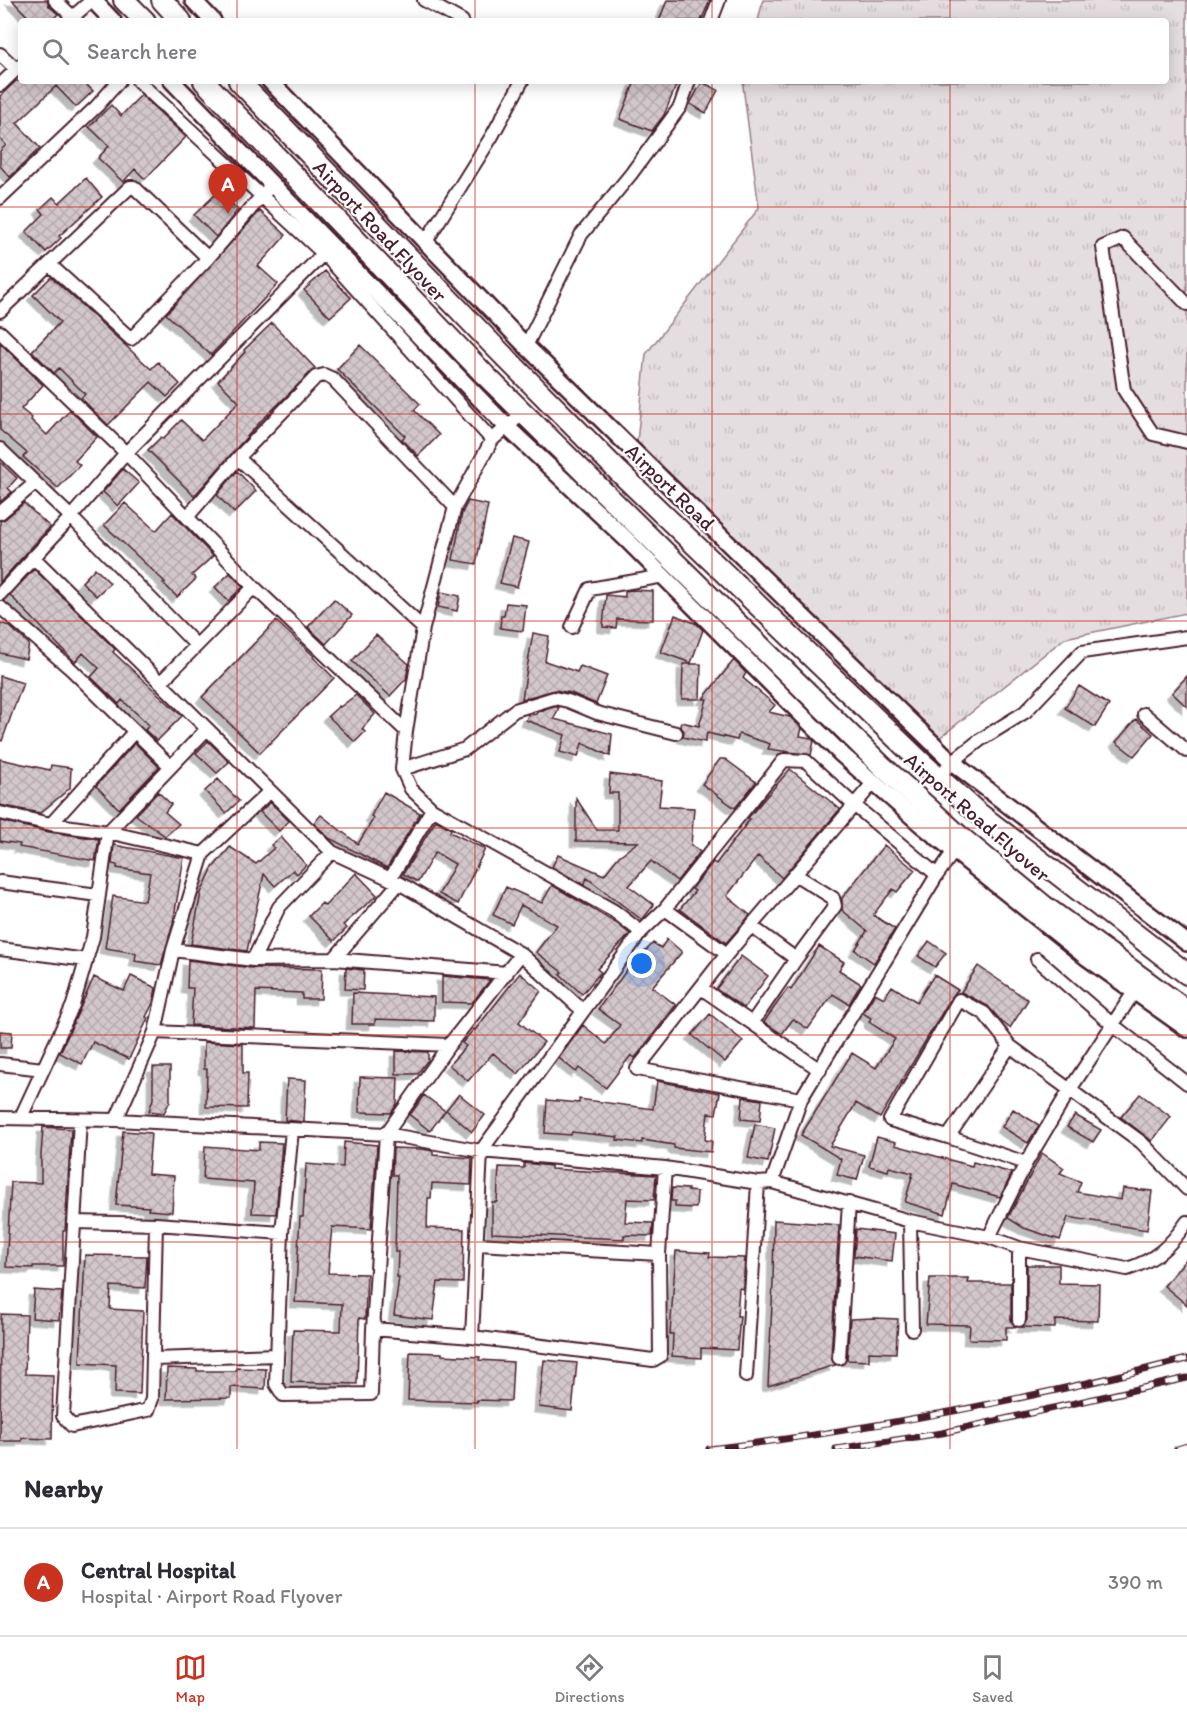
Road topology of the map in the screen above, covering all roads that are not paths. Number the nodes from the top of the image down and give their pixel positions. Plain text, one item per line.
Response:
1 (56, 0) edge
2 (92, 0) edge
3 (124, 0) edge
4 (162, 0) edge
5 (193, 0) edge
6 (424, 0) edge
7 (718, 0) edge
8 (70, 18) edge
9 (74, 18) edge
10 (110, 18) edge
11 (142, 18) edge
12 (179, 18) edge
13 (210, 18) edge
14 (457, 18) edge
15 (712, 18) edge
16 (0, 54) edge
17 (18, 67) edge
18 (116, 84) edge
19 (142, 84) edge
20 (175, 84) edge
21 (207, 84) edge
22 (242, 84) edge
23 (273, 84) edge
24 (520, 84) edge
25 (688, 84) edge
26 (0, 85) edge
27 (267, 190) junction
28 (0, 198) edge
29 (393, 210) junction
30 (371, 217) junction
31 (424, 243) junction
32 (328, 249) junction
33 (208, 258) junction
34 (49, 264) junction
35 (1187, 304) edge
36 (0, 311) edge
37 (0, 332) edge
38 (526, 346) junction
39 (523, 413) junction
40 (507, 427) junction
41 (492, 440) junction
42 (1187, 442) edge
43 (0, 449) edge
44 (126, 453) junction
45 (238, 458) junction
46 (35, 483) junction
47 (455, 507) junction
48 (0, 513) edge
49 (188, 516) junction
50 (71, 517) junction
51 (33, 557) junction
52 (663, 576) junction
53 (254, 586) junction
54 (0, 594) edge
55 (0, 607) edge
56 (572, 627) dead end
57 (423, 628) junction
58 (1187, 637) edge
59 (196, 645) junction
60 (747, 647) junction
61 (160, 683) junction
62 (1144, 714) dead end
63 (207, 729) junction
64 (406, 731) junction
65 (134, 732) junction
66 (676, 734) dead end
67 (1187, 751) edge
68 (952, 762) junction
69 (170, 766) junction
70 (402, 769) junction
71 (938, 777) junction
72 (874, 782) junction
73 (270, 791) junction
74 (854, 806) junction
75 (432, 809) junction
76 (0, 813) edge
77 (51, 824) junction
78 (108, 832) junction
79 (956, 843) junction
80 (332, 852) junction
81 (202, 854) junction
82 (796, 875) junction
83 (937, 875) junction
84 (395, 881) junction
85 (0, 882) edge
86 (98, 895) junction
87 (665, 909) junction
88 (751, 926) junction
89 (641, 932) junction
90 (1187, 943) edge
91 (0, 949) edge
92 (173, 950) junction
93 (521, 954) junction
94 (727, 954) junction
95 (334, 959) junction
96 (796, 959) junction
97 (1037, 959) dead end
98 (87, 960) junction
99 (253, 960) junction
100 (507, 972) junction
101 (1187, 974) edge
102 (701, 988) junction
103 (1134, 992) junction
104 (582, 1010) junction
105 (1187, 1011) edge
106 (752, 1023) junction
107 (1113, 1025) junction
108 (1187, 1029) edge
109 (155, 1032) junction
110 (449, 1045) junction
111 (1010, 1046) junction
112 (0, 1064) edge
113 (43, 1069) junction
114 (820, 1070) junction
115 (1187, 1083) edge
116 (1069, 1091) junction
117 (801, 1099) junction
118 (21, 1117) junction
119 (0, 1118) edge
120 (80, 1120) junction
121 (116, 1120) junction
122 (292, 1130) junction
123 (386, 1134) junction
124 (948, 1137) junction
125 (481, 1151) junction
126 (1026, 1163) junction
127 (665, 1168) junction
128 (772, 1182) junction
129 (759, 1183) junction
130 (1187, 1190) edge
131 (849, 1203) junction
132 (910, 1221) junction
133 (75, 1222) junction
134 (1187, 1222) edge
135 (156, 1224) junction
136 (282, 1233) junction
137 (989, 1237) junction
138 (478, 1244) junction
139 (1019, 1248) junction
140 (659, 1254) junction
141 (1019, 1320) dead end
142 (373, 1329) junction
143 (912, 1329) dead end
144 (472, 1337) junction
145 (277, 1355) junction
146 (839, 1358) dead end
147 (154, 1359) junction
148 (746, 1376) dead end

1 - 8 street
2 - 9 street
2 - 10 street
3 - 11 main road
4 - 12 main road
5 - 13 street
6 - 14 street
7 - 15 street
16 - 17 street
17 - 26 street
18 - 28 street
19 - 27 street
20 - 27 street
21 - 39 main road, Airport Road Flyover
22 - 30 main road, Airport Road Flyover
23 - 29 street
24 - 31 street
25 - 38 street
27 - 32 street
27 - 33 street
29 - 30 street
29 - 31 street
30 - 71 main road, Airport Road
31 - 38 street
32 - 40 street
32 - 41 street
32 - 44 street
33 - 34 street
33 - 34 street
34 - 36 street
35 - 42 street
37 - 44 street
38 - 68 street
39 - 40 street
39 - 60 main road, Airport Road Flyover
40 - 41 street
40 - 52 street
41 - 47 street
43 - 46 street
44 - 49 street
44 - 50 street
45 - 47 street
45 - 49 street
45 - 57 street
46 - 48 street
46 - 50 street
47 - 57 street
49 - 53 street
50 - 51 street
50 - 59 street
51 - 54 street
51 - 61 street
52 - 56 street
52 - 60 street
53 - 59 street
53 - 64 street
55 - 65 street
57 - 64 street
58 - 68 street
59 - 61 street
60 - 72 street
60 - 79 main road, Airport Road Flyover
61 - 63 street
62 - 67 street
63 - 69 street
63 - 73 street
64 - 70 street
65 - 69 street
65 - 77 street
66 - 70 street
68 - 71 street
68 - 90 street
69 - 78 street
70 - 75 street
71 - 101 main road, Airport Road Flyover
72 - 74 street
72 - 79 street
73 - 80 street
73 - 81 street
74 - 82 street
74 - 83 street
74 - 87 street
75 - 84 street
75 - 89 street
76 - 77 street
77 - 78 street
78 - 81 street
78 - 86 street
79 - 83 street
79 - 103 street
79 - 105 main road, Airport Road Flyover
80 - 84 street
80 - 99 street
81 - 92 street
82 - 88 street
82 - 96 street
83 - 114 street
84 - 93 street
84 - 95 street
85 - 86 street
86 - 98 street
87 - 89 street
87 - 94 street
88 - 94 street
88 - 96 street
89 - 104 street
91 - 98 street
92 - 99 street
92 - 109 street
93 - 100 street
93 - 104 street
94 - 102 street
95 - 99 street
95 - 100 street
96 - 106 street
97 - 107 street
98 - 113 street
100 - 110 street
102 - 106 street
102 - 117 street
103 - 107 street
103 - 108 street
104 - 125 street
106 - 114 street
107 - 115 street
107 - 116 street
109 - 110 street
109 - 121 street
110 - 123 street
111 - 116 street
111 - 124 street
111 - 124 street
112 - 113 street
113 - 118 street
114 - 117 street
116 - 126 street
116 - 130 street
117 - 128 street
118 - 119 street
118 - 120 street
120 - 121 street
120 - 133 street
121 - 122 street
122 - 123 street
122 - 136 street
123 - 125 street
123 - 142 street
124 - 126 street
125 - 127 street
125 - 138 street
126 - 137 street
127 - 129 street
127 - 140 street
128 - 129 street
128 - 131 street
129 - 148 street
131 - 132 street
131 - 146 street
132 - 137 street
132 - 143 street
133 - 135 street
133 - 147 street
134 - 139 street
135 - 136 street
135 - 147 street
136 - 145 street
137 - 139 street
138 - 140 street
138 - 144 street
139 - 141 street
140 - 144 street
142 - 144 street
142 - 145 street
145 - 147 street

